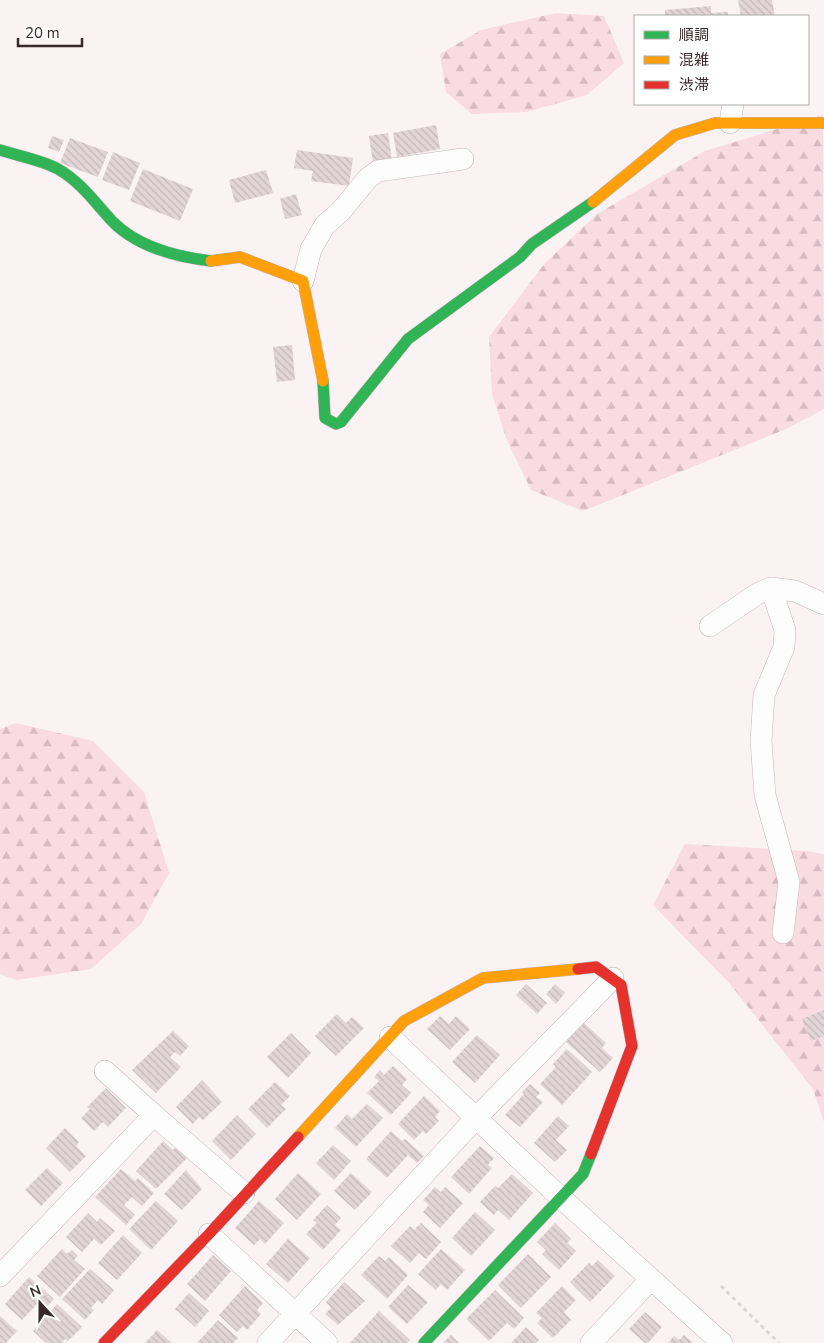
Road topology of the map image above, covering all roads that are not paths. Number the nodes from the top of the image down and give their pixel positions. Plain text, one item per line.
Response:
1 (732, 113) edge
2 (824, 123) edge
3 (0, 150) edge
4 (462, 159) dead end
5 (303, 281) junction
6 (771, 588) junction
7 (824, 604) edge
8 (710, 626) dead end
9 (783, 933) dead end
10 (613, 978) junction
11 (390, 1037) junction
12 (106, 1070) dead end
13 (154, 1115) junction
14 (477, 1117) junction
15 (244, 1193) junction
16 (560, 1197) junction
17 (209, 1234) junction
18 (0, 1276) edge
19 (650, 1280) junction
20 (296, 1314) junction
21 (104, 1343) edge
22 (268, 1343) edge
23 (327, 1343) edge
24 (424, 1343) edge
25 (591, 1343) edge
26 (722, 1343) edge

1 - 2 street
1 - 5 street
3 - 5 street
4 - 5 street
6 - 7 street
6 - 8 street
6 - 9 street
10 - 11 street
10 - 14 street
10 - 16 street
11 - 14 street
11 - 15 street
12 - 13 street
13 - 15 street
13 - 18 street
14 - 16 street
14 - 20 street
15 - 17 street
16 - 19 street
16 - 24 street
17 - 20 street
17 - 21 street
19 - 25 street
19 - 26 street
20 - 22 street
20 - 23 street

